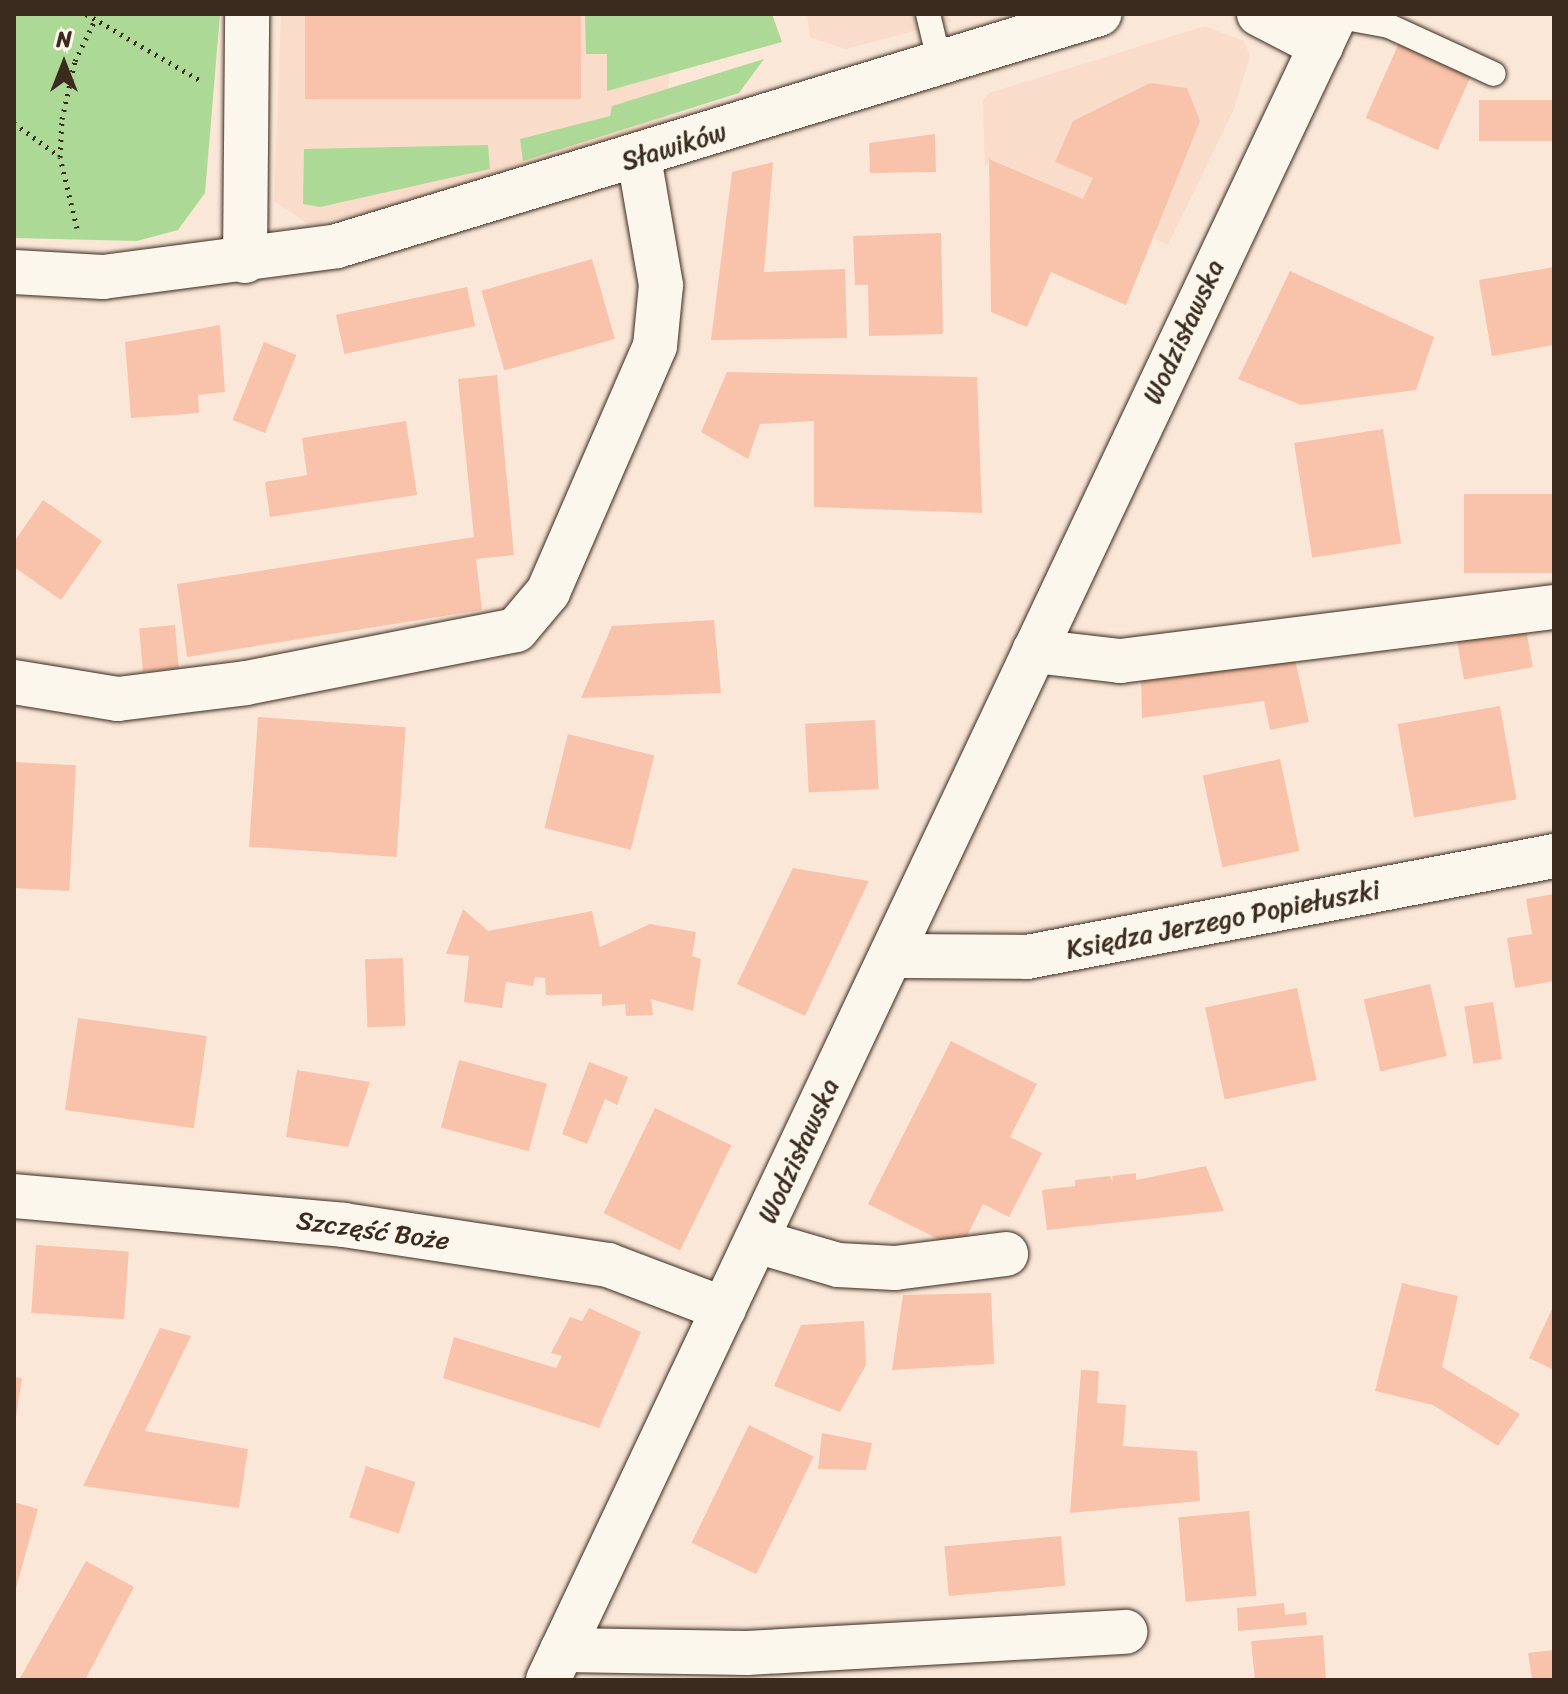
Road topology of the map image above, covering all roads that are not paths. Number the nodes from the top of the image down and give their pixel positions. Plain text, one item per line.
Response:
1 (247, 14) edge
2 (928, 14) edge
3 (1099, 14) edge
4 (1259, 14) edge
5 (1331, 25) edge
6 (940, 64) junction
7 (1494, 74) dead end
8 (639, 158) junction
9 (245, 261) junction
10 (14, 272) edge
11 (1554, 607) edge
12 (1034, 651) junction
13 (14, 682) edge
14 (1554, 856) edge
15 (891, 956) junction
16 (14, 1196) edge
17 (756, 1241) junction
18 (1006, 1254) dead end
19 (724, 1309) junction
20 (1125, 1632) dead end
21 (555, 1665) edge

1 - 9 street
2 - 6 lane
3 - 6 street, Sławików
4 - 5 street
5 - 7 lane
5 - 12 street, Wodzisławska
6 - 8 street, Sławików
8 - 9 street, Sławików
8 - 13 street
9 - 10 street, Sławików
11 - 12 street
12 - 15 street, Wodzisławska
14 - 15 street, Księdza Jerzego Popiełuszki
15 - 17 street, Wodzisławska
16 - 19 street, Szczęść Boże
17 - 18 street
17 - 19 street, Wodzisławska
19 - 21 street, Wodzisławska
20 - 21 street, Wodzisławska

